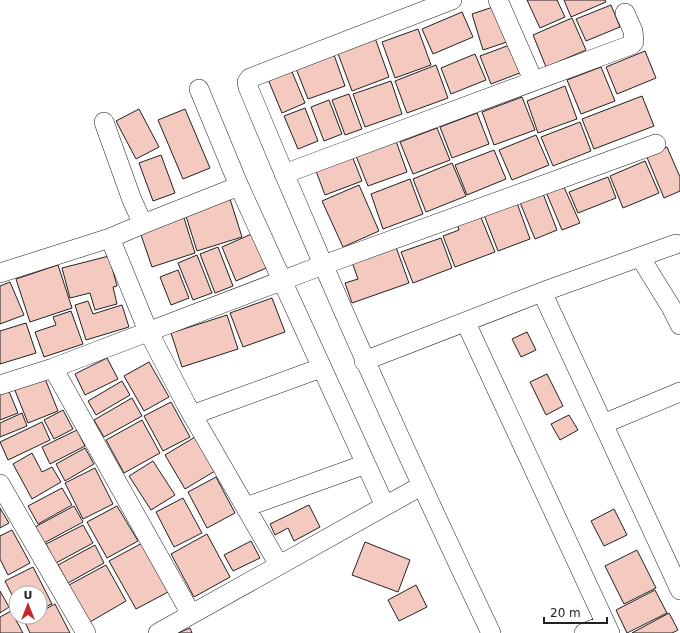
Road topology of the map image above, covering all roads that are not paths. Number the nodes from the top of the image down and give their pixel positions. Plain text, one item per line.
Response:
1 (452, 0) edge
2 (498, 0) edge
3 (625, 13) dead end
4 (533, 80) junction
5 (199, 89) dead end
6 (104, 122) dead end
7 (656, 144) dead end
8 (284, 174) junction
9 (239, 186) junction
10 (143, 224) junction
11 (110, 238) junction
12 (676, 244) dead end
13 (640, 257) junction
14 (323, 265) junction
15 (0, 273) edge
16 (282, 281) junction
17 (542, 292) junction
18 (466, 323) junction
19 (680, 325) edge
20 (148, 331) junction
21 (364, 361) junction
22 (54, 368) junction
23 (322, 368) junction
24 (0, 385) edge
25 (680, 392) edge
26 (192, 415) junction
27 (603, 424) junction
28 (366, 464) junction
29 (0, 484) edge
30 (421, 486) junction
31 (385, 506) junction
32 (246, 508) junction
33 (279, 566) junction
34 (680, 590) edge
35 (191, 614) junction
36 (608, 629) edge
37 (86, 633) edge
38 (158, 633) edge
39 (491, 633) edge
40 (584, 633) edge

1 - 8 street
2 - 4 street
3 - 4 street
4 - 8 street
5 - 9 street
6 - 10 street
7 - 14 street
8 - 14 street
9 - 10 street
9 - 16 street
10 - 11 street
11 - 15 street
11 - 20 street
12 - 13 street
13 - 17 street
13 - 19 street
14 - 16 street
14 - 21 street
16 - 20 street
16 - 23 street
17 - 18 street
17 - 27 street
18 - 21 street
18 - 36 street
20 - 22 street
20 - 26 street
21 - 30 street
22 - 24 street
22 - 35 street
23 - 26 street
23 - 28 street
25 - 27 street
26 - 32 street
27 - 34 street
28 - 31 street
28 - 32 street
29 - 37 street
30 - 31 street
30 - 39 street
31 - 33 street
32 - 33 street
33 - 35 street
35 - 38 street
36 - 40 street

